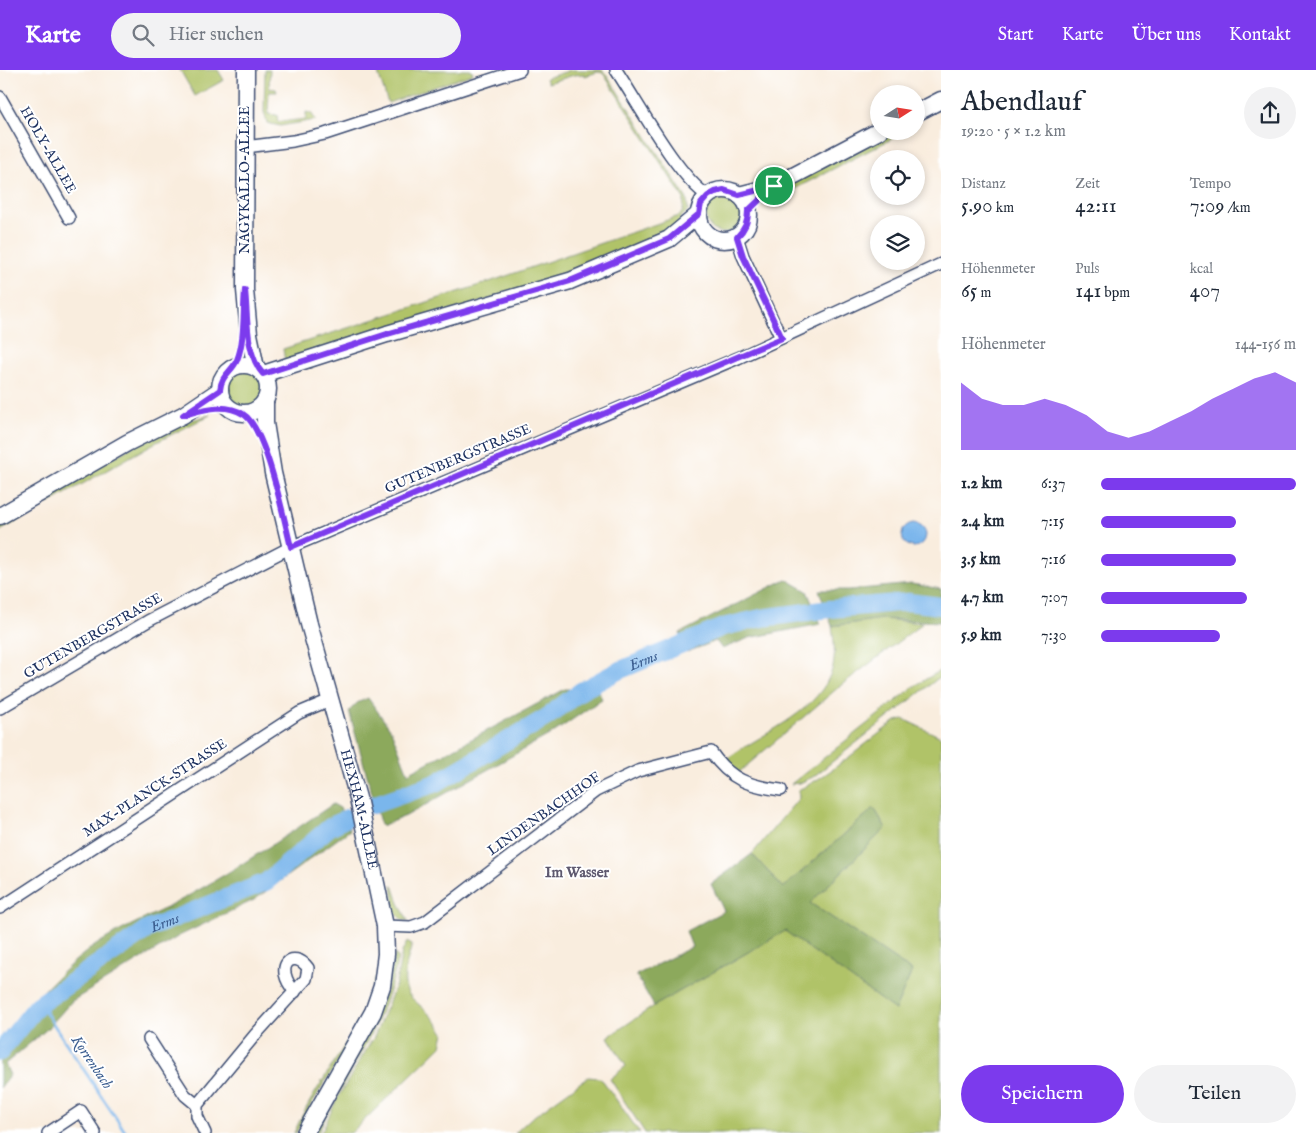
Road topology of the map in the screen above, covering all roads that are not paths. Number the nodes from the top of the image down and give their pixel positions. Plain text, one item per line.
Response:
1 (246, 70) edge
2 (520, 70) edge
3 (616, 70) edge
4 (0, 97) edge
5 (941, 100) edge
6 (925, 108) edge
7 (870, 136) edge
8 (245, 147) junction
9 (774, 186) junction
10 (739, 195) junction
11 (708, 196) junction
12 (748, 211) junction
13 (699, 214) junction
14 (69, 218) dead end
15 (707, 234) junction
16 (737, 237) junction
17 (669, 239) junction
18 (941, 264) edge
19 (245, 290) junction
20 (782, 338) junction
21 (318, 358) junction
22 (234, 367) junction
23 (260, 371) junction
24 (220, 390) junction
25 (266, 396) junction
26 (237, 411) junction
27 (183, 415) junction
28 (273, 473) junction
29 (0, 516) edge
30 (291, 547) junction
31 (330, 700) junction
32 (0, 708) edge
33 (781, 790) dead end
34 (0, 908) edge
35 (385, 926) junction
36 (295, 992) dead end
37 (149, 1039) dead end
38 (197, 1105) junction
39 (48, 1133) edge
40 (95, 1133) edge
41 (205, 1133) edge
42 (305, 1133) edge

1 - 8 main road, NAGYKALLO-ALLEE
2 - 8 street
3 - 11 street
4 - 14 street, HOLY-ALLEE
5 - 6 main road
7 - 9 main road
8 - 19 main road, NAGYKALLO-ALLEE
9 - 10 main road
9 - 12 main road
10 - 11 main road
10 - 12 main road
11 - 13 main road
12 - 16 main road
13 - 15 main road
13 - 17 main road
15 - 16 main road
15 - 17 main road
16 - 20 street
17 - 21 main road
18 - 20 street, GUTENBERGSTRASSE
19 - 22 main road, NAGYKALLO-ALLEE
19 - 23 main road, NAGYKALLO-ALLEE
20 - 30 street, GUTENBERGSTRASSE
21 - 23 main road
21 - 25 main road
22 - 23 main road
22 - 24 main road
23 - 25 main road
24 - 26 main road
24 - 27 main road
25 - 26 main road
25 - 28 main road, HEXHAM-ALLEE
26 - 27 main road
26 - 28 main road, HEXHAM-ALLEE
27 - 29 main road
28 - 30 main road, HEXHAM-ALLEE
30 - 31 main road, HEXHAM-ALLEE
30 - 32 street, GUTENBERGSTRASSE
31 - 34 street, MAX-PLANCK-STRASSE
31 - 35 main road, HEXHAM-ALLEE
33 - 35 street, LINDENBACHHOF
35 - 42 main road, HEXHAM-ALLEE
36 - 38 street
37 - 38 street
38 - 41 street
39 - 40 street

